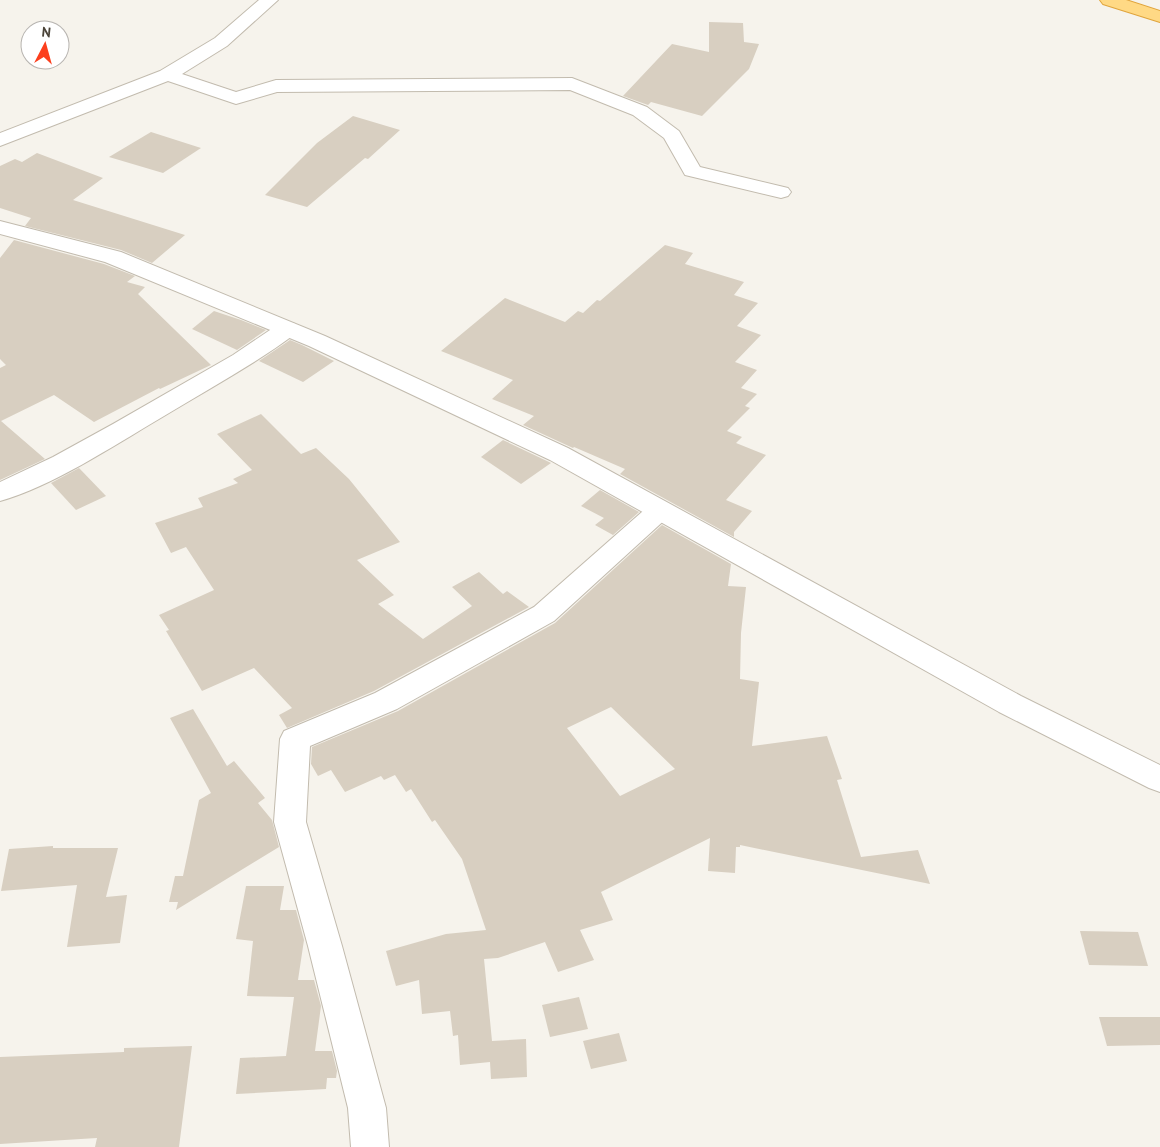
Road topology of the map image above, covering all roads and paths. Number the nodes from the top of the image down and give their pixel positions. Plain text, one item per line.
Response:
1 (269, 0) edge
2 (1109, 0) edge
3 (1160, 17) edge
4 (167, 75) junction
5 (0, 140) edge
6 (781, 192) dead end
7 (0, 228) edge
8 (287, 329) junction
9 (0, 492) edge
10 (660, 510) junction
11 (1160, 778) edge
12 (370, 1147) edge

1 - 4 street
2 - 3 highway
4 - 5 street
4 - 6 street
7 - 8 street
8 - 9 street
8 - 10 street
10 - 11 street
10 - 12 street

